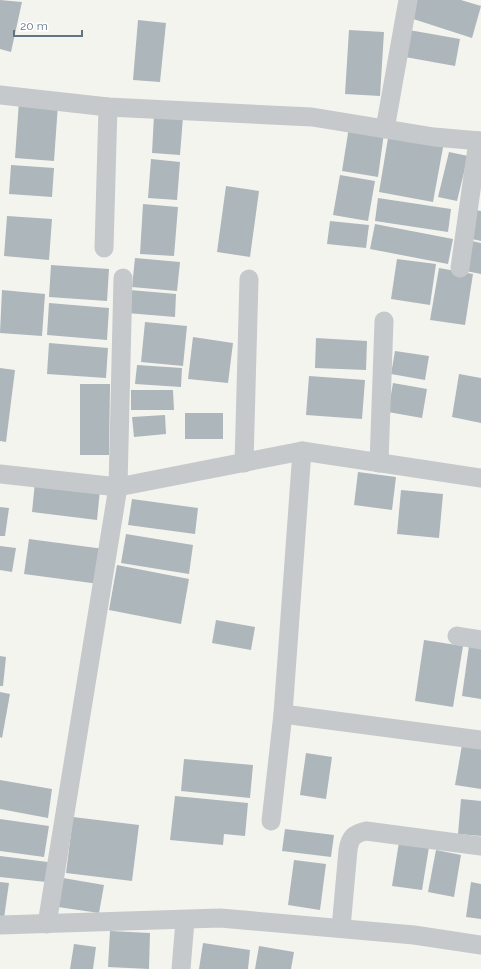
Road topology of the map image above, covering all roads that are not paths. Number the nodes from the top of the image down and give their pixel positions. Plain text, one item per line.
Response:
1 (408, 0) edge
2 (0, 95) edge
3 (108, 107) junction
4 (385, 129) junction
5 (480, 141) edge
6 (104, 248) dead end
7 (460, 268) dead end
8 (123, 278) dead end
9 (249, 279) dead end
10 (384, 321) dead end
11 (302, 451) junction
12 (244, 463) junction
13 (379, 463) junction
14 (0, 474) edge
15 (481, 478) edge
16 (118, 487) junction
17 (457, 636) dead end
18 (481, 640) edge
19 (283, 714) junction
20 (481, 740) edge
21 (271, 821) dead end
22 (481, 846) edge
23 (185, 921) junction
24 (47, 924) junction
25 (0, 925) edge
26 (341, 928) junction
27 (481, 945) edge
28 (181, 969) edge

1 - 4 street
2 - 3 street
3 - 4 street
3 - 6 street
4 - 5 street
5 - 7 street
8 - 16 street
9 - 12 street
10 - 13 street
11 - 12 street
11 - 13 street
11 - 19 street
12 - 16 street
13 - 15 street
14 - 16 street
16 - 24 street
17 - 18 street
19 - 20 street
19 - 21 street
22 - 26 street
23 - 24 street
23 - 26 street
23 - 28 street
24 - 25 street
26 - 27 street

